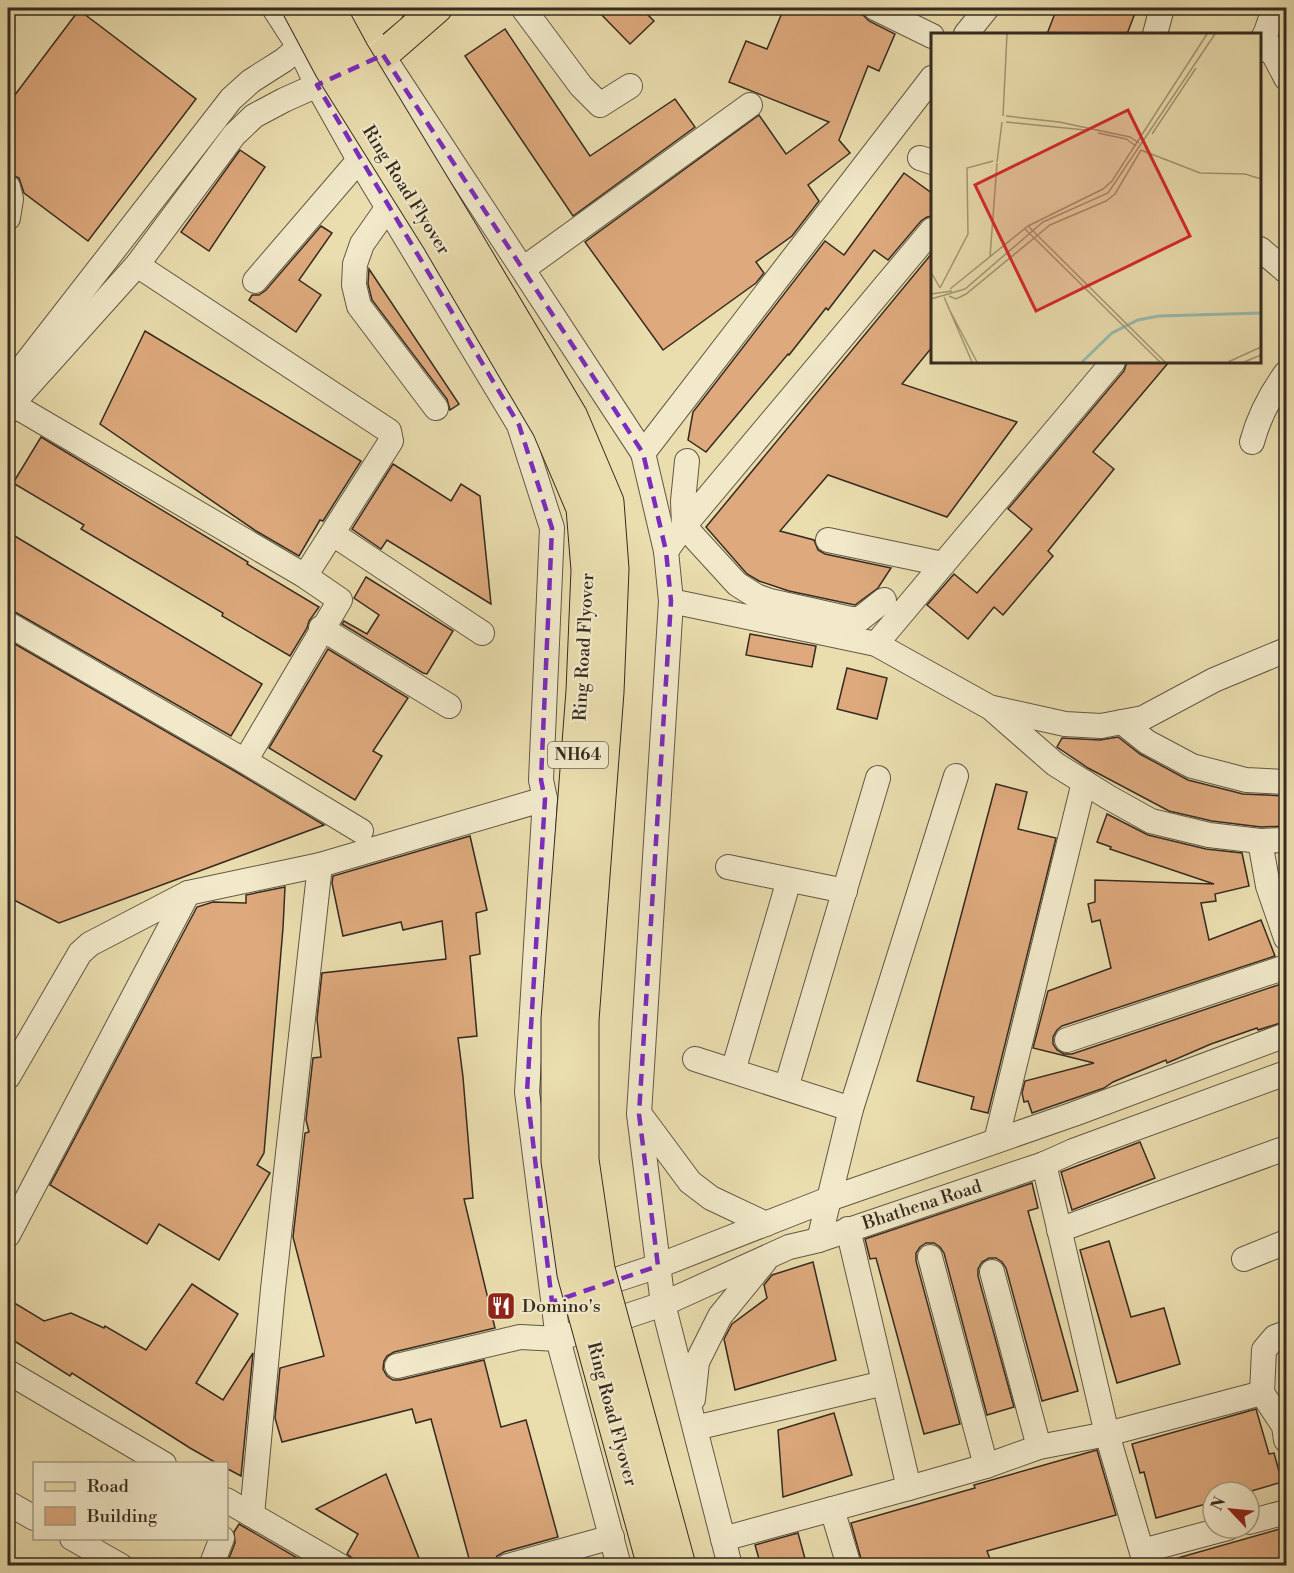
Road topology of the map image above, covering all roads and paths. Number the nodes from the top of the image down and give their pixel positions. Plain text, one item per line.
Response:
1 (274, 8) edge
2 (299, 8) edge
3 (328, 8) edge
4 (390, 8) edge
5 (437, 8) edge
6 (523, 8) edge
7 (875, 8) edge
8 (987, 8) edge
9 (1162, 8) edge
10 (1277, 8) edge
11 (359, 18) edge
12 (967, 33) edge
13 (1155, 33) edge
14 (931, 35) edge
15 (1262, 43) edge
16 (299, 46) junction
17 (383, 55) junction
18 (1287, 78) edge
19 (931, 81) edge
20 (317, 85) junction
21 (630, 86) dead end
22 (750, 105) dead end
23 (360, 160) junction
24 (8, 187) edge
25 (388, 207) junction
26 (8, 218) edge
27 (931, 232) edge
28 (1261, 250) edge
29 (137, 265) junction
30 (523, 269) junction
31 (1287, 270) edge
32 (255, 281) dead end
33 (1112, 363) edge
34 (1287, 373) edge
35 (9, 401) edge
36 (436, 408) dead end
37 (1252, 442) dead end
38 (643, 453) junction
39 (687, 461) dead end
40 (684, 526) junction
41 (333, 534) junction
42 (828, 540) dead end
43 (666, 551) junction
44 (943, 564) junction
45 (305, 576) junction
46 (884, 600) dead end
47 (671, 601) junction
48 (8, 624) edge
49 (321, 628) junction
50 (482, 633) dead end
51 (876, 644) junction
52 (1287, 650) edge
53 (449, 705) dead end
54 (991, 708) junction
55 (1122, 722) junction
56 (245, 761) junction
57 (956, 776) dead end
58 (878, 778) dead end
59 (1084, 782) junction
60 (1287, 782) edge
61 (545, 799) junction
62 (361, 831) dead end
63 (1287, 840) edge
64 (1260, 841) junction
65 (320, 865) junction
66 (728, 867) dead end
67 (789, 880) junction
68 (844, 891) junction
69 (188, 893) junction
70 (1282, 912) edge
71 (1287, 938) edge
72 (1287, 967) edge
73 (1287, 1035) edge
74 (1067, 1040) dead end
75 (695, 1059) dead end
76 (733, 1071) junction
77 (1287, 1073) edge
78 (8, 1076) edge
79 (786, 1088) junction
80 (851, 1109) junction
81 (639, 1114) junction
82 (996, 1141) junction
83 (1287, 1148) edge
84 (1044, 1164) junction
85 (829, 1199) junction
86 (765, 1224) junction
87 (848, 1229) junction
88 (1059, 1230) junction
89 (8, 1234) edge
90 (819, 1240) junction
91 (1287, 1242) edge
92 (768, 1257) junction
93 (930, 1257) dead end
94 (1244, 1259) dead end
95 (658, 1266) junction
96 (992, 1272) dead end
97 (552, 1302) junction
98 (663, 1304) junction
99 (1287, 1333) edge
100 (558, 1339) junction
101 (397, 1366) dead end
102 (8, 1372) edge
103 (884, 1383) junction
104 (1262, 1393) junction
105 (693, 1421) junction
106 (1107, 1434) junction
107 (1287, 1440) edge
108 (1039, 1447) junction
109 (161, 1462) edge
110 (986, 1466) junction
111 (909, 1488) junction
112 (8, 1503) edge
113 (238, 1507) edge
114 (832, 1509) junction
115 (1287, 1512) edge
116 (33, 1517) edge
117 (1261, 1519) edge
118 (228, 1524) edge
119 (612, 1537) junction
120 (1201, 1538) edge
121 (723, 1539) junction
122 (74, 1540) edge
123 (222, 1540) edge
124 (1144, 1558) edge
125 (121, 1566) edge
126 (211, 1566) edge
127 (340, 1566) edge
128 (508, 1566) edge
129 (619, 1566) edge
130 (654, 1566) edge
131 (679, 1566) edge
132 (730, 1566) edge
133 (849, 1566) edge

1 - 16 street
2 - 130 highway, Ring Road Flyover / NH64, bridge
3 - 131 highway, Ring Road Flyover / NH64, bridge
4 - 11 main road
5 - 17 main road
6 - 21 street
7 - 14 street
8 - 12 street
9 - 13 street
10 - 15 street
11 - 16 street
11 - 17 street
15 - 18 street
16 - 20 street
16 - 35 street
17 - 20 street
17 - 30 street
19 - 38 street
20 - 23 street
20 - 29 street
22 - 30 street
23 - 25 street
23 - 32 street
24 - 26 street
25 - 36 street
25 - 61 street
27 - 40 street
28 - 31 street
29 - 35 street
29 - 41 street
30 - 38 street
33 - 44 street
34 - 37 street
35 - 45 street
38 - 43 street
39 - 40 street
40 - 43 street
40 - 46 street
41 - 45 street
41 - 50 street
42 - 44 street
43 - 47 street
44 - 51 street
45 - 49 street
47 - 51 street
47 - 81 street
48 - 56 street
49 - 53 street
49 - 56 street
51 - 54 street
52 - 55 street
54 - 55 street
54 - 59 street
55 - 60 street
56 - 62 street
57 - 80 street
58 - 68 street
59 - 64 street
59 - 82 street
61 - 65 street
61 - 97 street
63 - 64 street
64 - 70 street
65 - 69 street
65 - 113 street
66 - 67 street
67 - 68 street
67 - 76 street
68 - 79 street
69 - 78 street
69 - 89 street
70 - 71 street
72 - 74 street
73 - 82 street
75 - 76 street
76 - 79 street
77 - 84 street, Bhathena Road
79 - 80 street
80 - 85 street
81 - 86 street
81 - 95 street
82 - 85 street
83 - 88 street
84 - 87 street, Bhathena Road
84 - 88 street
85 - 86 street
85 - 90 street
86 - 95 street
87 - 90 street, Bhathena Road
87 - 103 street
88 - 106 street
90 - 92 street, Bhathena Road
91 - 94 street
92 - 98 street, Bhathena Road
92 - 105 street
93 - 110 street
95 - 97 street
95 - 98 street
96 - 108 street
97 - 100 street
98 - 100 street, Bhathena Road
98 - 105 street
99 - 104 street
100 - 101 street
100 - 119 street
102 - 109 street
103 - 105 street
103 - 111 street
104 - 106 street
104 - 107 street
105 - 121 street
106 - 108 street
106 - 124 street
108 - 110 street
110 - 111 street
111 - 114 street
112 - 116 street
113 - 118 street
113 - 127 street
114 - 121 street
114 - 133 street
115 - 117 street
119 - 128 street
119 - 129 street
120 - 124 street
121 - 132 street
122 - 125 street
123 - 126 street

